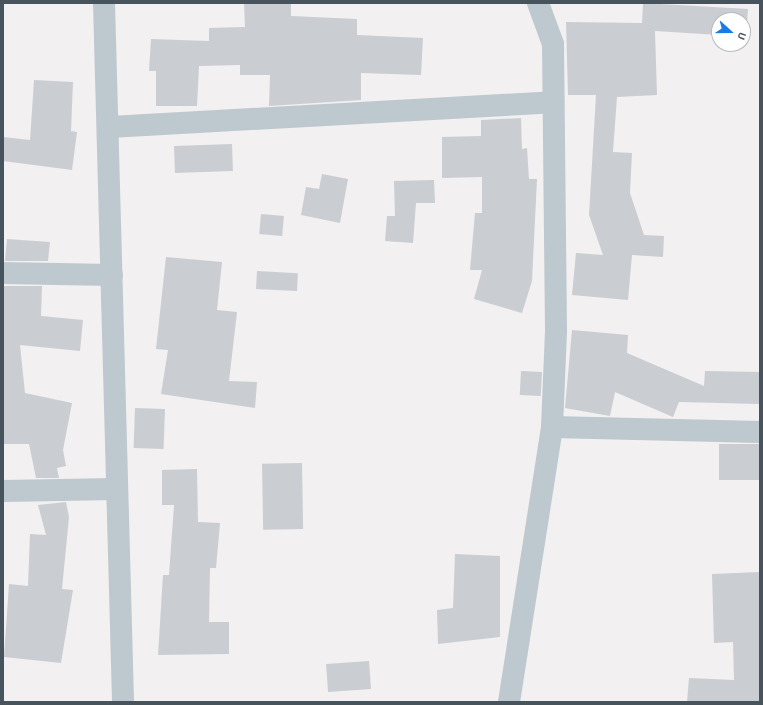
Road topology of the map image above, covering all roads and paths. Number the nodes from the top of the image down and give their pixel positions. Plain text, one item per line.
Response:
1 (104, 3) edge
2 (538, 3) edge
3 (553, 102) junction
4 (110, 127) junction
5 (3, 273) edge
6 (112, 275) junction
7 (552, 427) junction
8 (760, 432) edge
9 (116, 489) junction
10 (3, 491) edge
11 (123, 702) edge
12 (509, 702) edge

1 - 4 street
2 - 3 street
3 - 4 street
3 - 7 street
4 - 6 street
5 - 6 street
6 - 9 street
7 - 8 street
7 - 12 street
9 - 10 street
9 - 11 street

